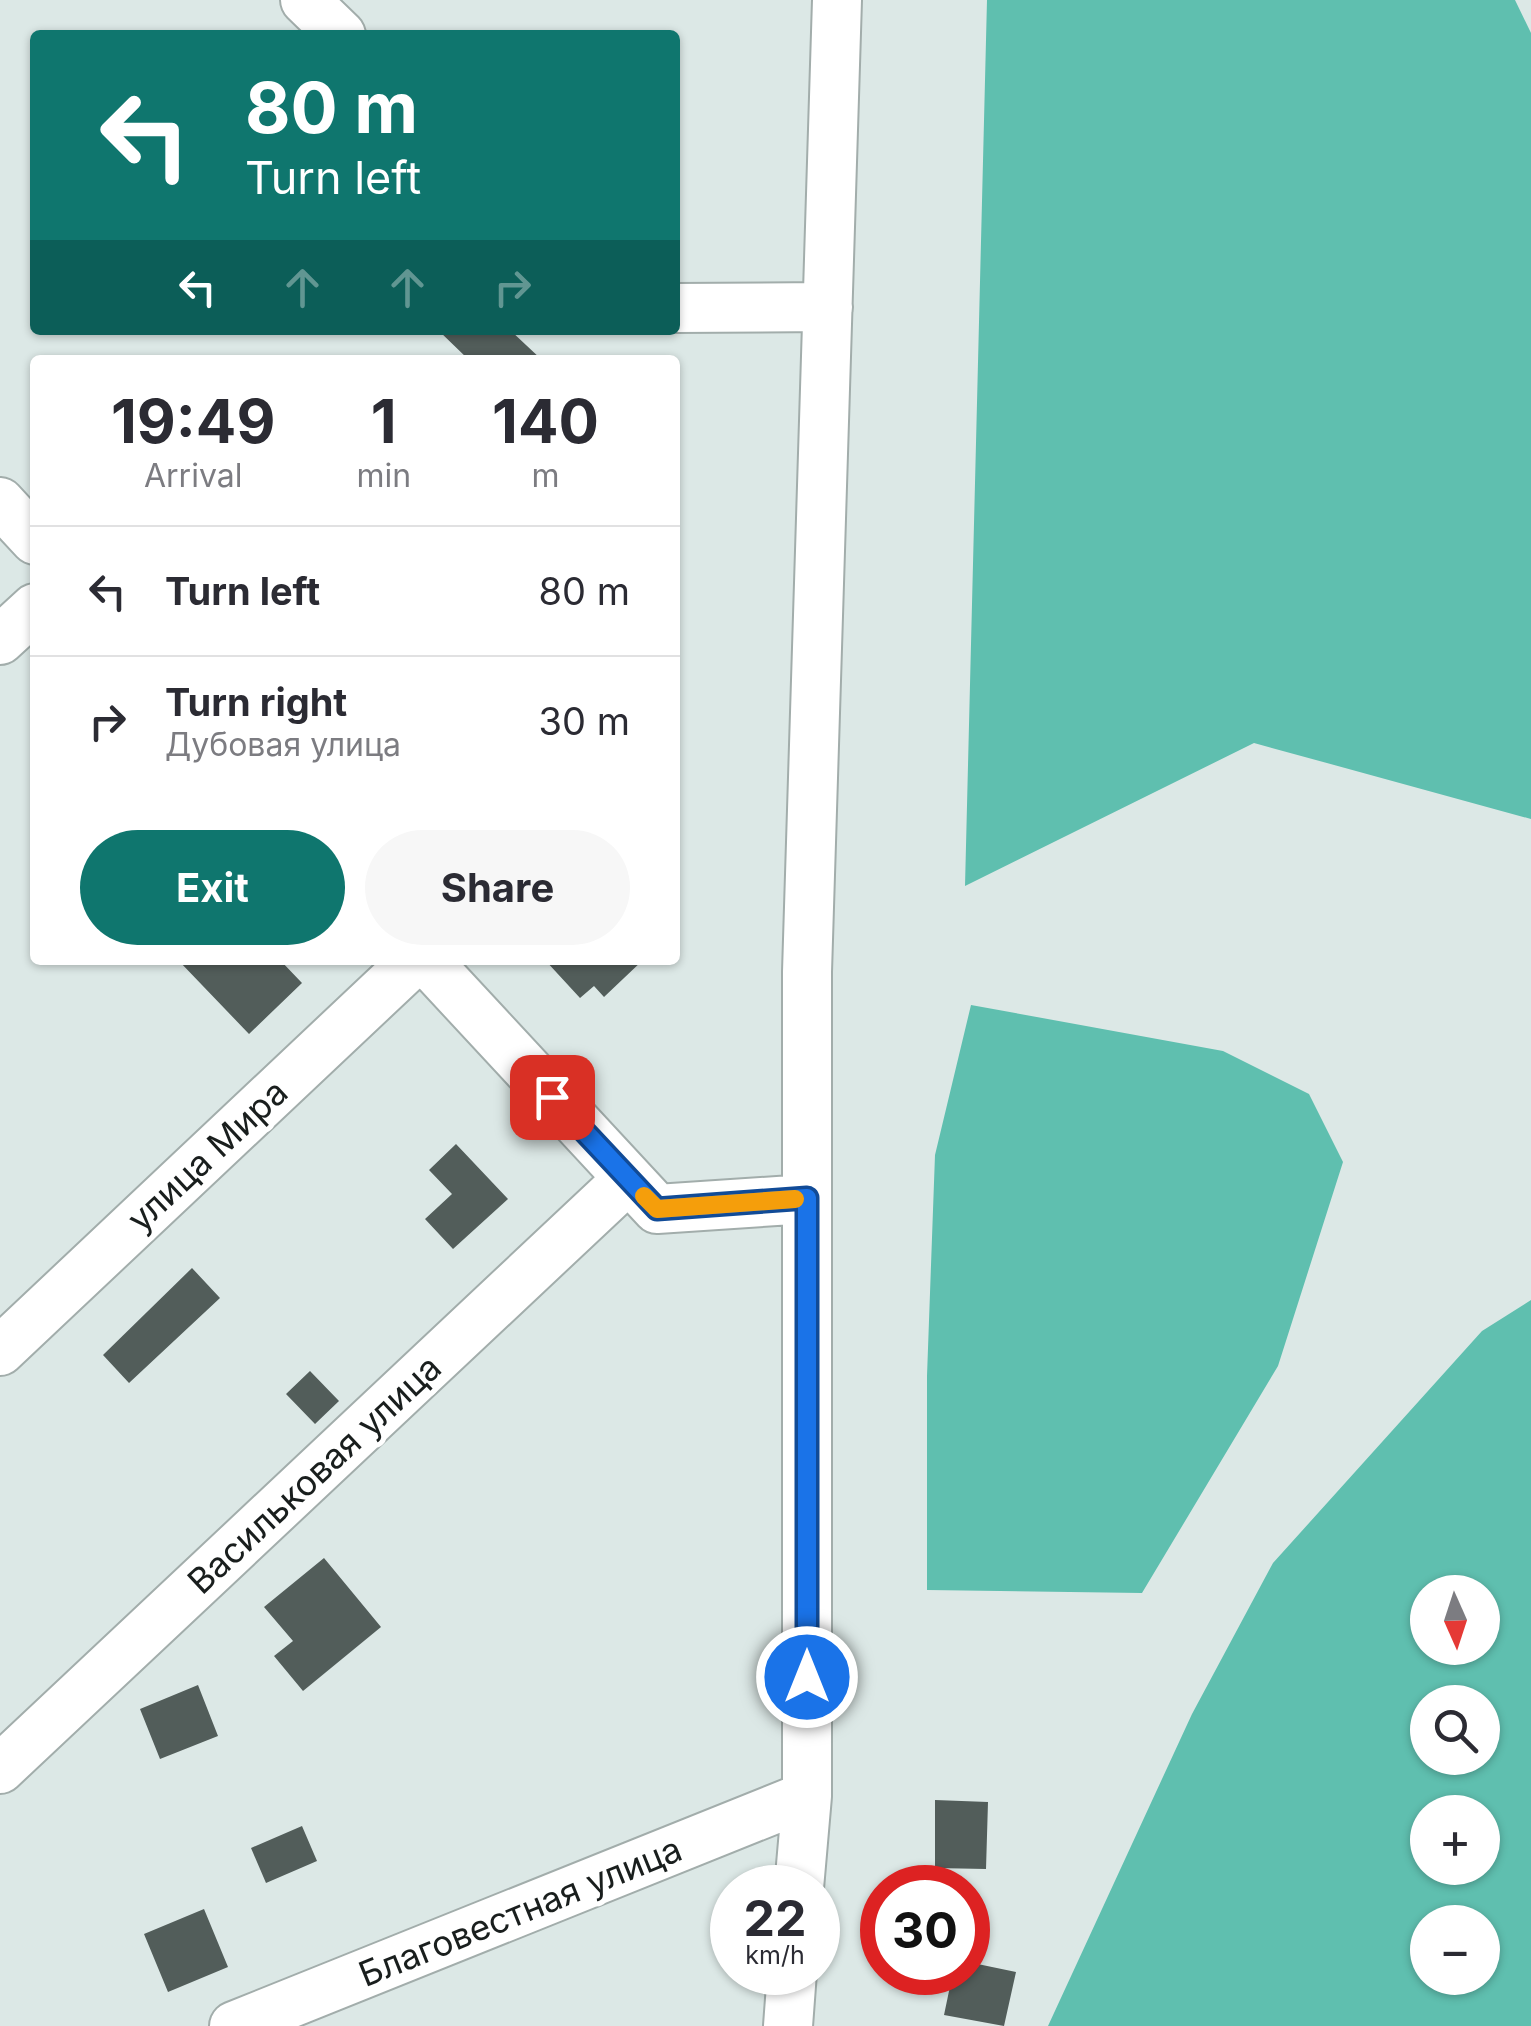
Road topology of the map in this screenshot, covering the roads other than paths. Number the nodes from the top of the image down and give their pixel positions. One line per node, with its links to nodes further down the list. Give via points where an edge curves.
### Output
1 (305, 0): 3 (street)
2 (837, 0): 4 (street)
3 (336, 30)
4 (828, 307): 5 (street); 13 (street, via 807,972)
5 (680, 308)
6 (0, 502): 7 (street)
7 (30, 535)
8 (30, 613): 9 (street)
9 (0, 640)
10 (410, 965): 14 (street, улица Мира)
11 (431, 965): 12 (street)
12 (628, 1179): 13 (street, via 657,1209); 15 (street, Васильковая улица)
13 (807, 1198): 16 (street)
14 (0, 1351)
15 (0, 1769)
16 (807, 1796): 17 (street); 19 (street, Благовестная улица)
17 (801, 1865)
18 (790, 1995): 20 (street)
19 (234, 2026)
20 (788, 2026)

